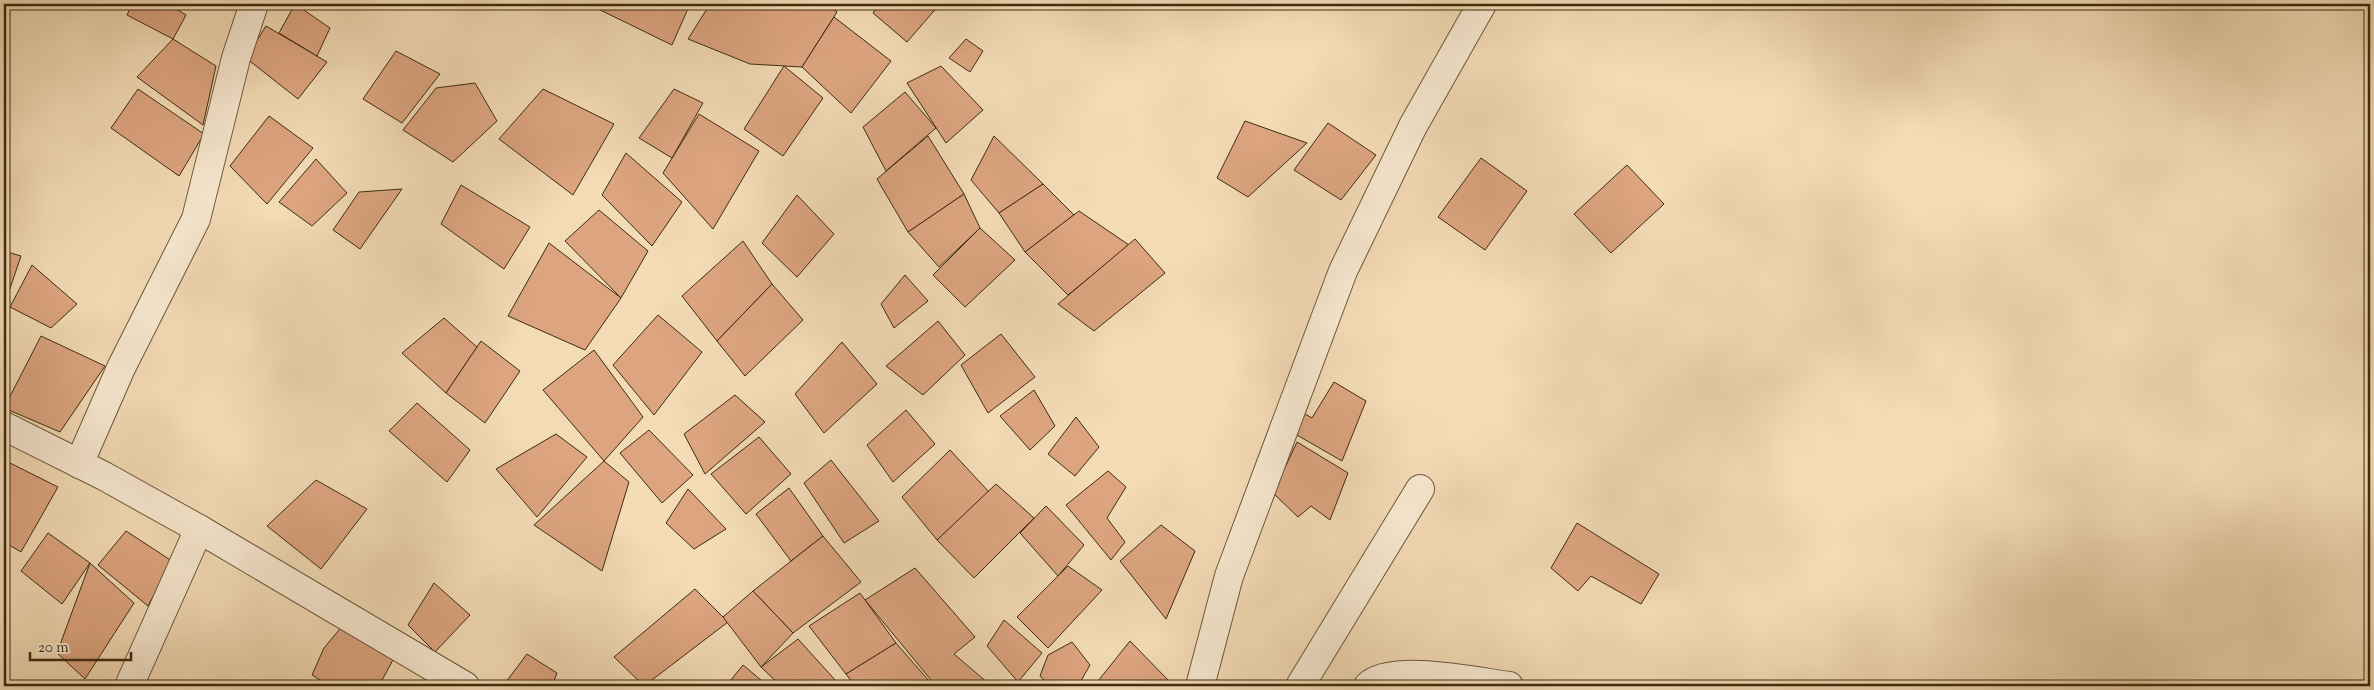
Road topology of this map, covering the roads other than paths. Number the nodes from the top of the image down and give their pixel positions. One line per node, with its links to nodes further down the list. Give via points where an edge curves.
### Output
1 (254, 4): 4 (street, via 236,58 196,219 121,368)
2 (1482, 4): 9 (street, via 1413,126 1343,271 1229,576)
3 (4, 426): 4 (street)
4 (79, 464): 6 (street)
5 (1420, 489): 10 (street)
6 (199, 529): 7 (street); 8 (street)
7 (129, 686)
8 (465, 686)
9 (1200, 686)
10 (1300, 686)
11 (1368, 686): 12 (street, via 1373,681 1411,673)
12 (1509, 686)

